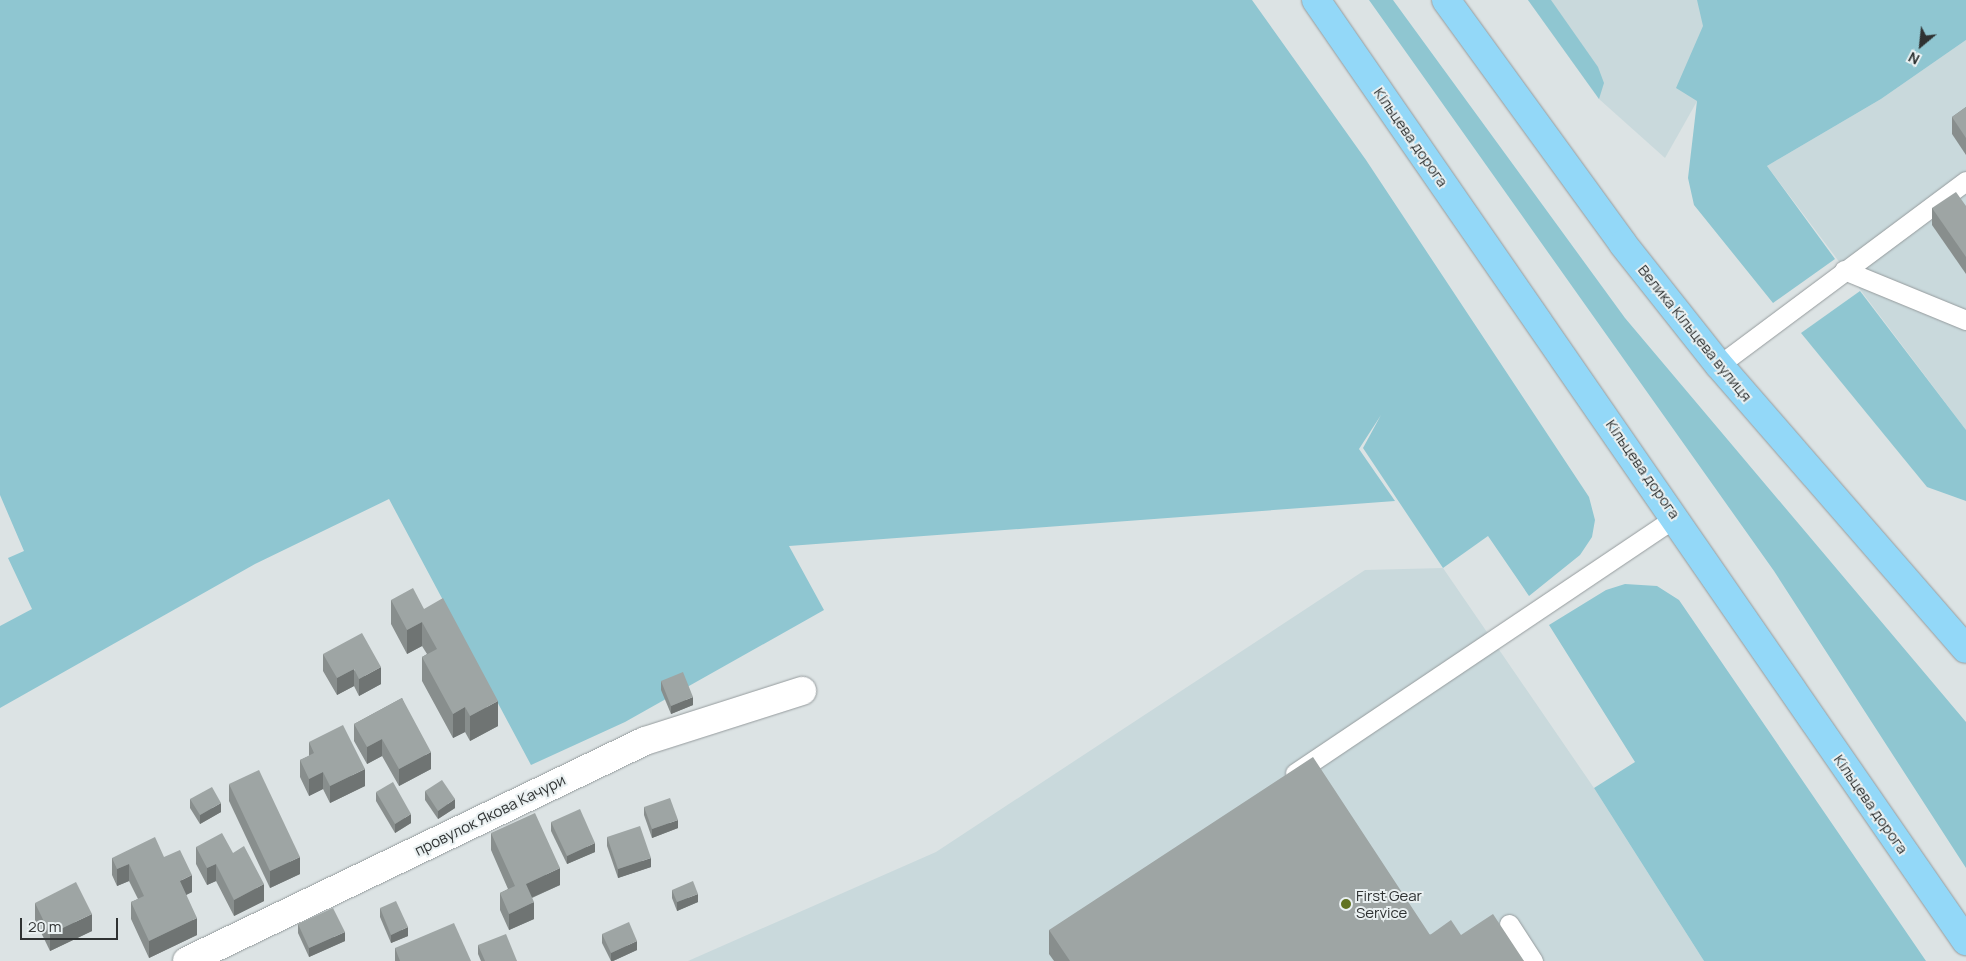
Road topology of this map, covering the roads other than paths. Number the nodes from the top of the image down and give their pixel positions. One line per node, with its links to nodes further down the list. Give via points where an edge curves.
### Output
1 (1316, 0): 7 (highway, Кільцева дорога)
2 (1446, 0): 6 (highway, Велика Кільцева вулиця, via 1623,244)
3 (1966, 181): 4 (lane)
4 (1844, 270): 5 (lane); 6 (lane)
5 (1966, 320)
6 (1719, 365): 8 (highway, Велика Кільцева вулиця)
7 (1676, 517): 10 (lane); 12 (highway, Кільцева дорога)
8 (1966, 649)
9 (802, 691): 13 (street, провулок Якова Качури, via 645,742)
10 (1278, 784)
11 (1509, 924): 14 (lane)
12 (1966, 941)
13 (187, 961)
14 (1533, 961)

